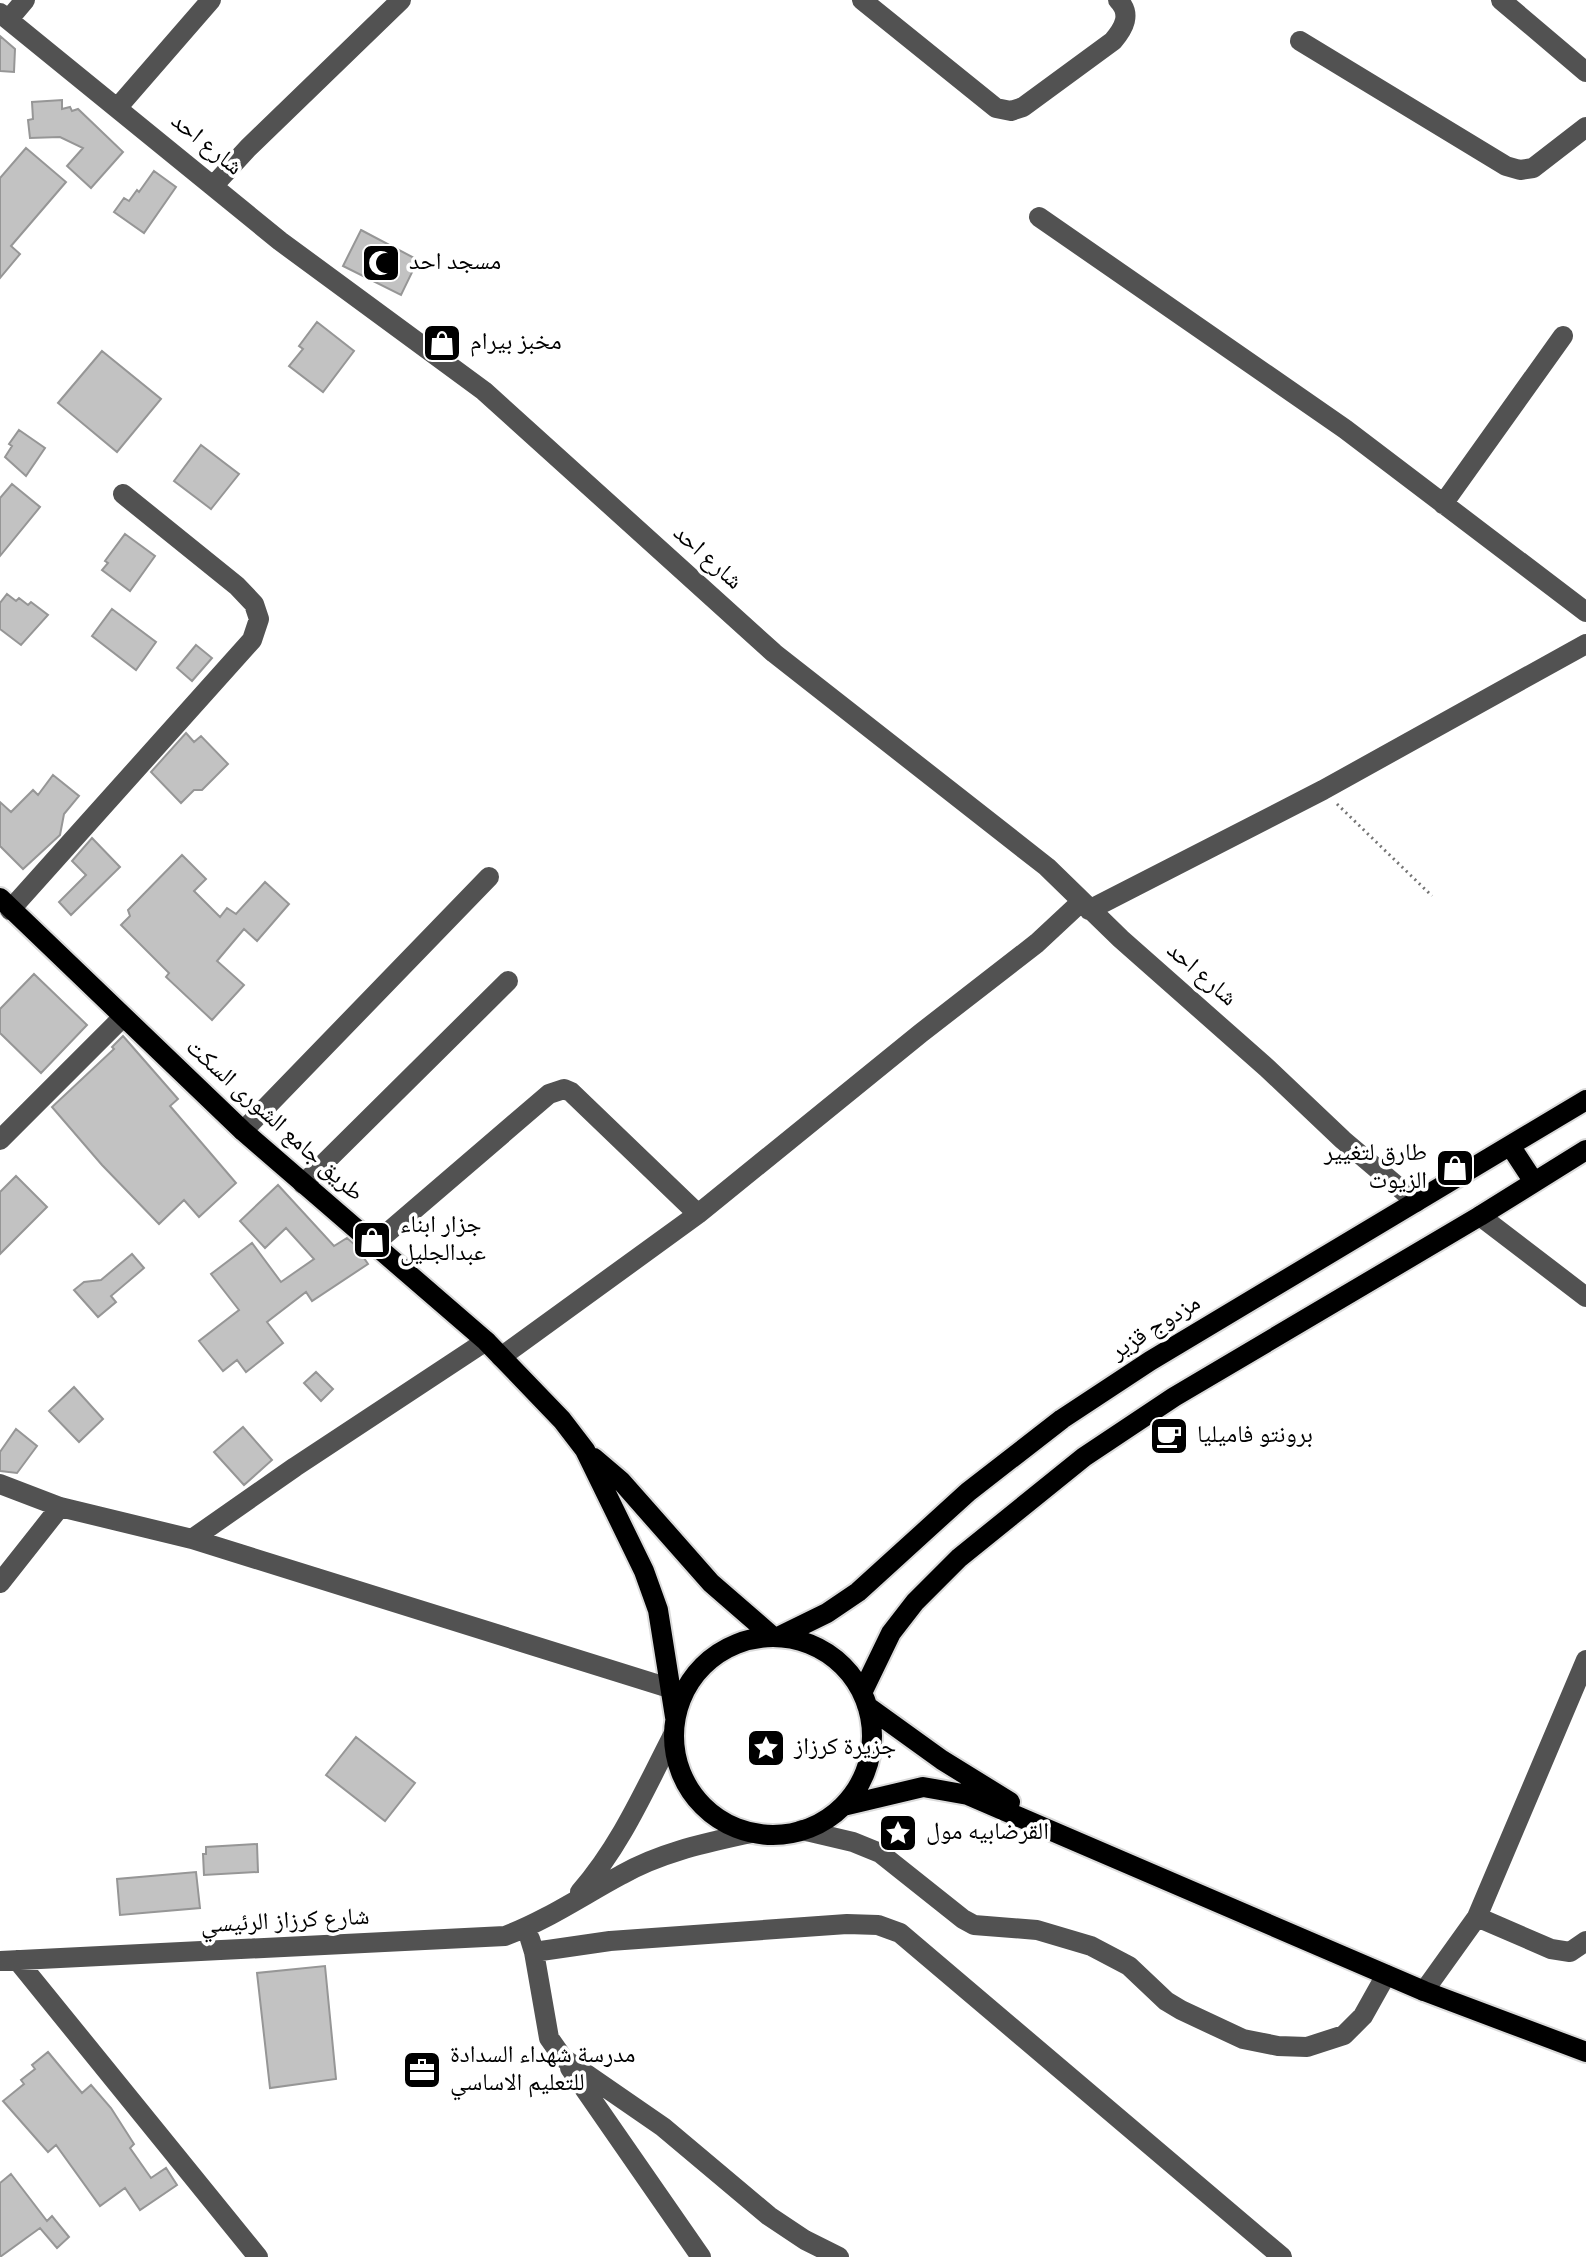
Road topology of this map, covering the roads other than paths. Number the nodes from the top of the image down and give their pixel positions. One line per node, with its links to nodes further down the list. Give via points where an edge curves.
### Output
1 (25, 0): 7 (street)
2 (211, 0): 10 (street)
3 (401, 0): 12 (street)
4 (862, 0): 5 (street, via 996,108 1011,111 1113,41 1126,18)
5 (1118, 0)
6 (1501, 0): 9 (street)
7 (4, 16): 10 (street, شارع احد)
8 (1300, 41): 11 (street, via 1506,166 1533,168)
9 (1586, 72)
10 (118, 107): 12 (street, شارع احد)
11 (1586, 127)
12 (214, 185): 21 (street, شارع احد, via 280,241 484,391 774,653 1047,867)
13 (1039, 217): 16 (street, via 1345,429)
14 (1563, 336): 16 (street)
15 (123, 494): 20 (street, via 237,586 254,604 259,619 252,640)
16 (1443, 504): 17 (street)
17 (1586, 612)
18 (1586, 644): 21 (street, via 1323,790)
19 (489, 877): 25 (street)
20 (5, 904): 23 (main road, طريق جامع الشورى السكت)
21 (1085, 906): 31 (street, شارع احد); 32 (street)
22 (508, 981): 30 (street)
23 (123, 1017): 25 (main road, طريق جامع الشورى السكت); 26 (street)
24 (1586, 1100): 27 (main road, مزدوج قزير)
25 (243, 1131): 30 (main road, طريق جامع الشورى السكت)
26 (0, 1140)
27 (1511, 1147): 29 (main road); 31 (main road, مزدوج قزير)
28 (1586, 1150): 29 (main road)
29 (1534, 1182): 33 (main road)
30 (303, 1184): 34 (main road, طريق جامع الشورى السكت)
31 (1416, 1202): 43 (main road, مزدوج قزير, via 1062,1419 968,1492 858,1592 827,1613)
32 (698, 1214): 34 (street, via 564,1089 549,1094); 37 (street)
33 (1480, 1216): 35 (street); 46 (main road, via 1174,1397 1084,1457 968,1550 915,1602 891,1633)
34 (373, 1245): 36 (main road, طريق جامع الشورى السكت)
35 (1586, 1297)
36 (486, 1341): 37 (main road, طريق جامع الشورى السكت); 41 (street)
37 (501, 1357): 38 (main road, طريق جامع الشورى السكت)
38 (585, 1450): 43 (main road, via 621,1481 711,1583); 45 (main road, طريق جامع الشورى السكت, via 658,1610)
39 (0, 1484): 40 (street)
40 (60, 1507): 41 (street); 42 (street)
41 (192, 1539): 45 (street)
42 (0, 1583)
43 (775, 1636): 46 (main road, via 819,1648 851,1675); 47 (main road, via 750,1639 710,1659 682,1695)
44 (1586, 1660): 53 (street)
45 (669, 1688): 47 (main road, طريق جامع الشورى السكت)
46 (865, 1699): 48 (main road, via 871,1751 861,1781); 51 (main road, via 942,1760)
47 (675, 1725): 50 (main road, via 675,1752 689,1789 716,1817); 52 (street, شارع كرزاز الرئيسي, via 610,1854)
48 (843, 1806): 49 (main road); 51 (main road, via 906,1789 937,1788 968,1795)
49 (802, 1830): 50 (main road); 58 (street, via 880,1853 974,1925 1037,1930 1091,1946 1129,1966 1173,2006 1243,2039 1307,2047 1344,2035 1363,2016)
50 (751, 1833): 52 (street, شارع كرزاز الرئيسي, via 651,1860)
51 (1061, 1834): 58 (main road)
52 (566, 1907): 54 (street, شارع كرزاز الرئيسي)
53 (1477, 1917): 55 (street, via 1551,1949 1570,1952); 59 (street)
54 (526, 1928): 56 (street); 57 (street, شارع كرزاز الرئيسي, via 477,1939)
55 (1586, 1941)
56 (534, 1952): 61 (street, via 549,2038); 65 (street, via 626,1939 847,1924 878,1925 900,1933)
57 (9, 1961): 62 (street)
58 (1386, 1975): 59 (main road)
59 (1424, 1991): 60 (main road)
60 (1586, 2052)
61 (563, 2058): 63 (street); 64 (street, via 663,2127 769,2216)
62 (258, 2257)
63 (701, 2257)
64 (839, 2257)
65 (1282, 2257)

